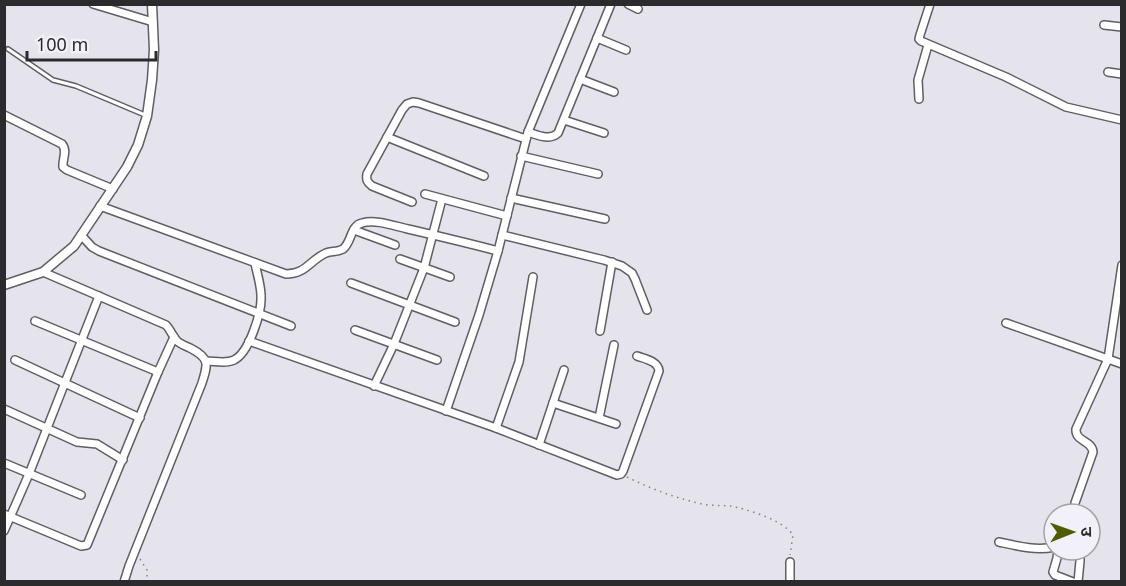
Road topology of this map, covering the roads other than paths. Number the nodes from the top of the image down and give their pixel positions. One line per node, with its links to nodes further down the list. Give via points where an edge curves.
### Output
1 (93, 4): 8 (street)
2 (152, 4): 8 (street)
3 (581, 4): 25 (street)
4 (611, 4): 11 (street)
5 (628, 4): 7 (street)
6 (930, 4): 12 (street, via 919,39)
7 (638, 9)
8 (153, 22): 21 (street)
9 (1104, 25): 10 (street)
10 (1122, 27)
11 (597, 38): 14 (street); 17 (street)
12 (928, 45): 19 (street, via 918,80); 23 (street, via 1066,107)
13 (8, 49): 21 (lane, via 53,80)
14 (626, 50)
15 (1108, 72): 16 (street)
16 (1122, 74)
17 (580, 79): 18 (street); 22 (street)
18 (614, 92)
19 (918, 99)
20 (4, 115): 30 (street, via 62,144 62,162 67,171)
21 (147, 116): 30 (street, via 138,145)
22 (564, 120): 24 (street); 25 (street, via 555,136)
23 (1122, 120)
24 (604, 133)
25 (527, 136): 26 (street, via 413,102 402,110); 27 (street)
26 (387, 137): 29 (street); 34 (street, via 366,179 372,186)
27 (521, 156): 28 (street); 32 (street)
28 (598, 174)
29 (484, 176)
30 (113, 189): 35 (street)
31 (425, 194): 33 (street)
32 (511, 198): 36 (street); 37 (street)
33 (442, 199): 36 (street); 39 (street)
34 (412, 202)
35 (100, 206): 41 (street); 46 (street)
36 (507, 216): 40 (street)
37 (605, 219)
38 (354, 230): 39 (street, via 361,223 375,223); 42 (street); 46 (street, via 345,247 324,254 303,270 285,274)
39 (433, 234): 43 (street); 48 (street)
40 (502, 235): 43 (street); 45 (street)
41 (78, 240): 49 (street); 57 (street)
42 (395, 245)
43 (498, 251): 81 (street)
44 (400, 259): 48 (street)
45 (612, 262): 56 (street, via 632,273); 63 (street)
46 (255, 264): 57 (street, via 261,296)
47 (1122, 265): 70 (street)
48 (424, 268): 50 (street); 55 (street)
49 (43, 272): 53 (street); 54 (street)
50 (450, 277)
51 (533, 278): 85 (street, via 519,362)
52 (351, 283): 55 (street)
53 (4, 285)
54 (99, 296): 64 (street, via 166,325); 65 (street)
55 (409, 305): 59 (street); 67 (street)
56 (647, 310)
57 (259, 314): 61 (street); 66 (street)
58 (35, 321): 65 (street)
59 (455, 322)
60 (1006, 322): 70 (street)
61 (291, 326)
62 (355, 330): 67 (street)
63 (600, 331)
64 (174, 337): 72 (street); 76 (street)
65 (81, 340): 76 (street); 77 (street)
66 (249, 341): 72 (street, via 234,360); 78 (street)
67 (394, 344): 73 (street); 78 (street)
68 (614, 345): 83 (street)
69 (637, 356): 87 (street, via 656,363 659,371 621,474)
70 (1108, 359): 74 (street); 92 (street, via 1075,433 1092,447)
71 (15, 360): 77 (street)
72 (206, 360): 100 (street, via 202,383)
73 (437, 360)
74 (1122, 364)
75 (564, 370): 79 (street)
76 (158, 372): 82 (street)
77 (64, 383): 82 (street); 86 (street)
78 (374, 386): 81 (street)
79 (553, 403): 83 (street); 87 (street)
80 (4, 409): 86 (street)
81 (446, 411): 85 (street)
82 (140, 418): 88 (street)
83 (599, 418): 84 (street)
84 (616, 423)
85 (496, 428): 87 (street)
86 (47, 429): 88 (street, via 76,442 97,444); 90 (street)
87 (539, 445)
88 (123, 460): 93 (street, via 85,546)
89 (4, 463): 90 (street)
90 (29, 474): 91 (street); 93 (street)
91 (81, 495)
92 (1076, 502)
93 (7, 515): 94 (street)
94 (4, 531)
95 (999, 542): 96 (street)
96 (1042, 548)
97 (790, 562): 101 (street)
98 (1057, 562): 102 (street, via 1055,575)
99 (1080, 562): 102 (street)
100 (124, 582)
101 (790, 582)
102 (1076, 582)

